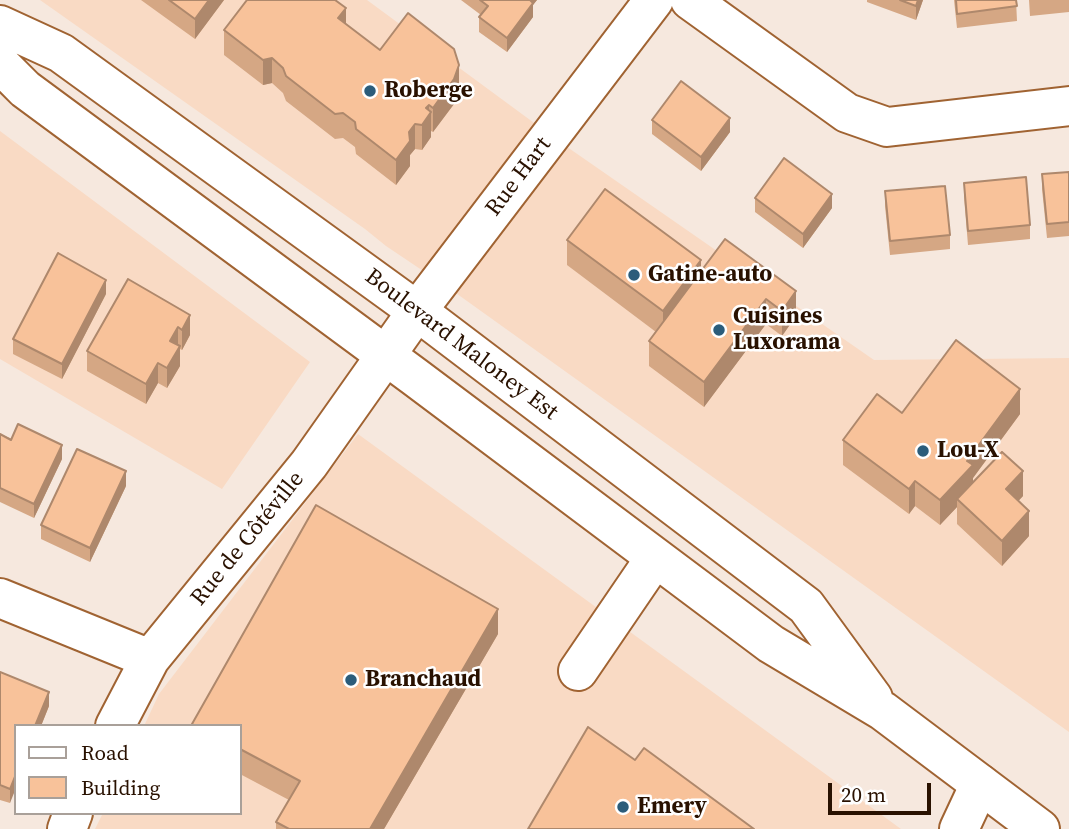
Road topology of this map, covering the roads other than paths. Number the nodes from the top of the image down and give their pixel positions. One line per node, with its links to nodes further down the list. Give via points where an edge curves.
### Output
1 (654, 0): 6 (main road, Rue Hart)
2 (690, 0): 5 (main road, via 847,113 887,127)
3 (0, 25): 6 (main road, Boulevard Maloney Est, via 61,53)
4 (0, 64): 7 (main road, Boulevard Maloney Est, via 25,89)
5 (1069, 106)
6 (417, 311): 7 (main road, Rue Hart); 12 (main road, Boulevard Maloney Est, via 806,606)
7 (384, 355): 8 (main road, Boulevard Maloney Est); 10 (main road, Rue de Côtéville, via 309,464)
8 (655, 558): 11 (main road); 12 (main road, Boulevard Maloney Est, via 771,645)
9 (0, 598): 10 (main road)
10 (150, 659): 13 (main road, Rue de Côtéville)
11 (578, 671)
12 (883, 711): 14 (main road, Boulevard Maloney Est)
13 (116, 724)
14 (980, 784): 15 (main road); 16 (main road, Boulevard Maloney Est)
15 (959, 829)
16 (1040, 829)

